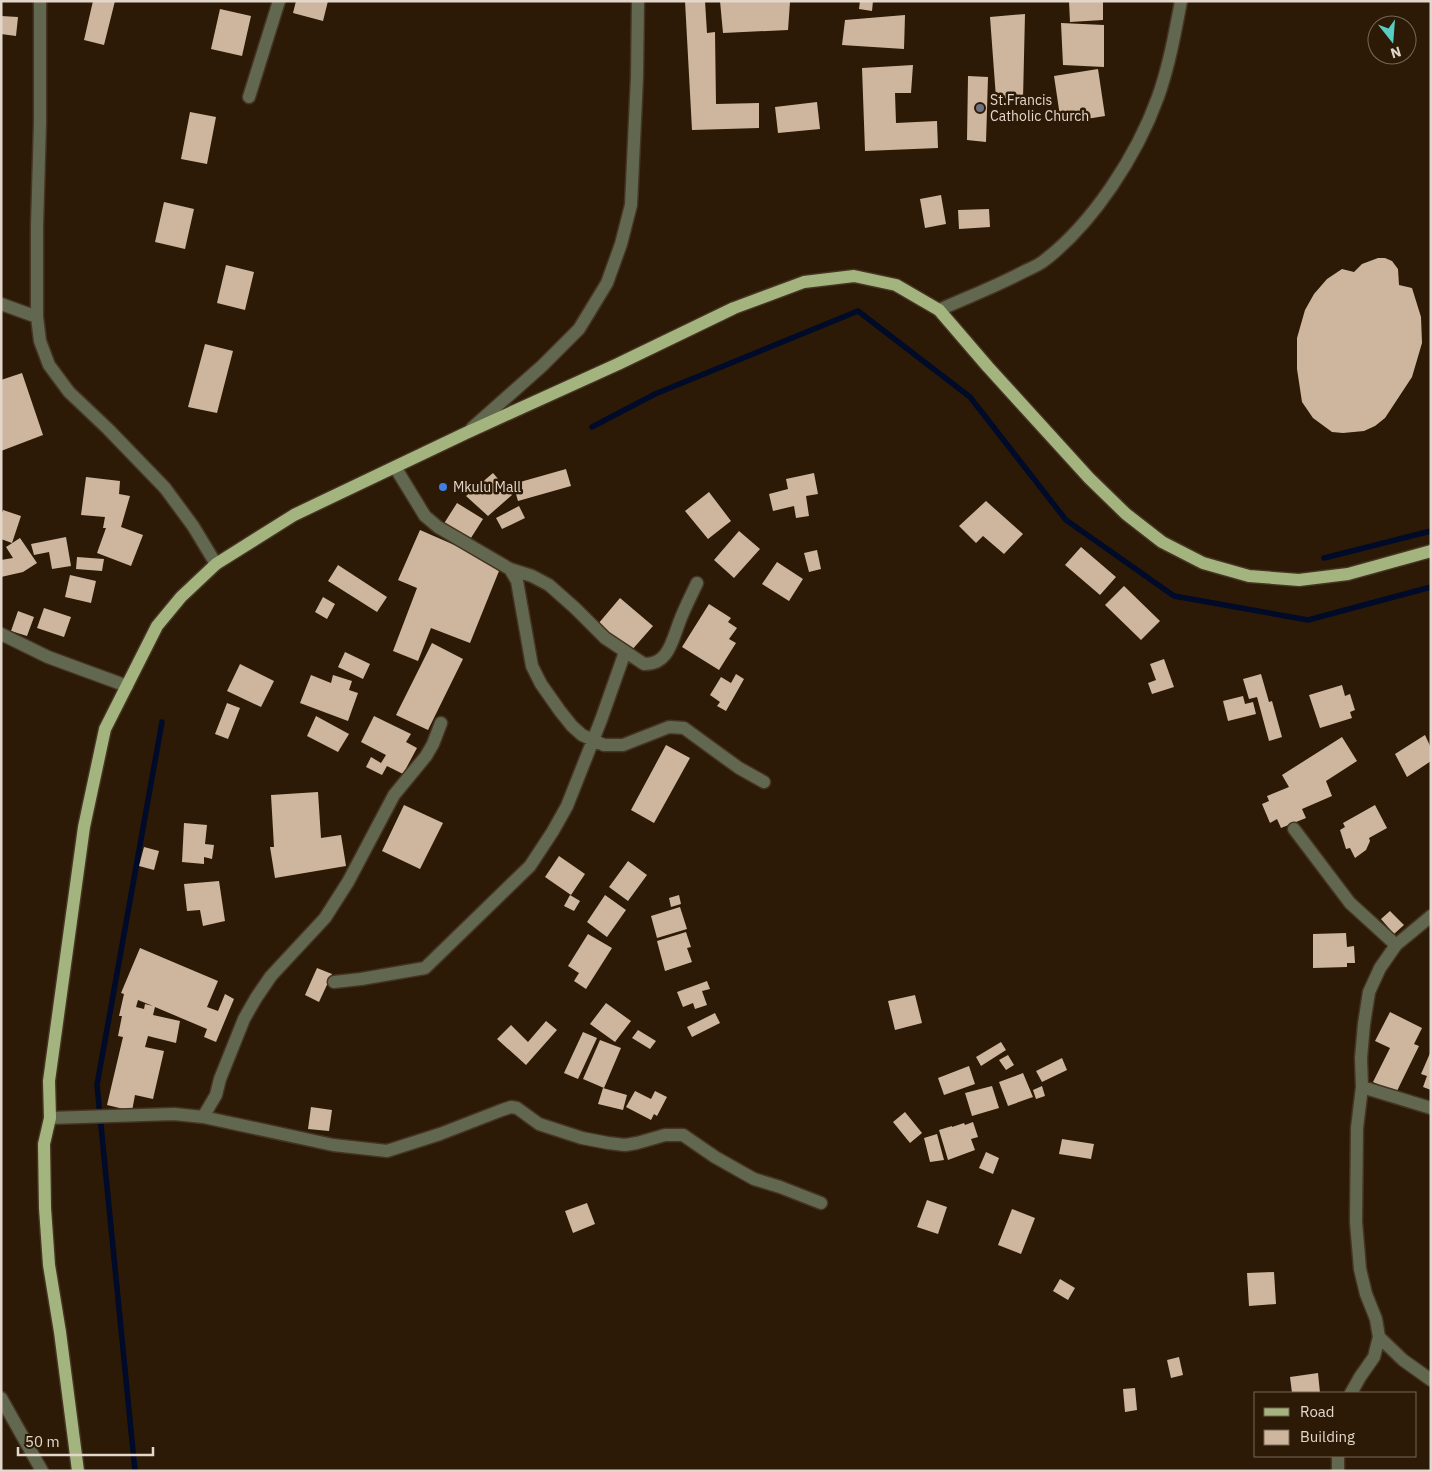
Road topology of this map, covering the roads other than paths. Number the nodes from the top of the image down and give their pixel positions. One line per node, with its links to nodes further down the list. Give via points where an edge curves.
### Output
1 (40, 1): 8 (street)
2 (279, 1): 5 (street)
3 (638, 1): 9 (street, via 630,204 621,244 607,283 579,329)
4 (1181, 1): 7 (street, via 1159,95 1144,132 1098,205 1044,261)
5 (249, 97)
6 (1, 304): 8 (street)
7 (939, 310): 9 (main road, via 896,285 854,276 804,282 734,308); 11 (main road, via 1089,478 1126,514 1162,542 1203,563 1249,576 1299,580 1348,574)
8 (37, 317): 12 (street, via 40,341 49,365 68,392 165,488)
9 (466, 433): 10 (main road)
10 (395, 467): 12 (main road, via 294,515); 13 (street, via 425,516)
11 (1431, 551)
12 (216, 564): 17 (main road, via 157,626)
13 (510, 569): 16 (street, via 549,585 604,638); 19 (street, via 517,581 532,666 566,719 582,735)
14 (697, 583): 16 (street, via 667,654 659,662 644,664)
15 (1, 634): 17 (street, via 48,658)
16 (625, 652): 19 (street)
17 (127, 686): 28 (main road, via 105,728 84,826 49,1081)
18 (441, 723): 27 (street, via 426,756 394,795 348,882 324,918 271,976 256,998 240,1028 216,1095)
19 (593, 740): 20 (street, via 604,745 623,745 669,726 684,728); 24 (street, via 567,806 530,866 433,962 417,970)
20 (764, 782)
21 (1294, 829): 23 (street, via 1350,903)
22 (1431, 916): 23 (street)
23 (1396, 944): 25 (street, via 1369,992 1361,1058)
24 (334, 982)
25 (1362, 1087): 26 (street); 30 (street, via 1357,1128 1356,1222 1360,1269)
26 (1431, 1108)
27 (202, 1117): 28 (street, via 174,1114); 29 (street, via 333,1145 387,1151 511,1107 539,1124 608,1143 637,1143 665,1135 683,1136 754,1179)
28 (50, 1118): 36 (main road, via 44,1144 48,1265)
29 (821, 1203)
30 (1379, 1337): 31 (street); 32 (street, via 1374,1357)
31 (1431, 1380)
32 (1352, 1392)
33 (1, 1398): 35 (street)
34 (1338, 1457): 37 (street)
35 (42, 1471)
36 (78, 1471)
37 (1338, 1471)

